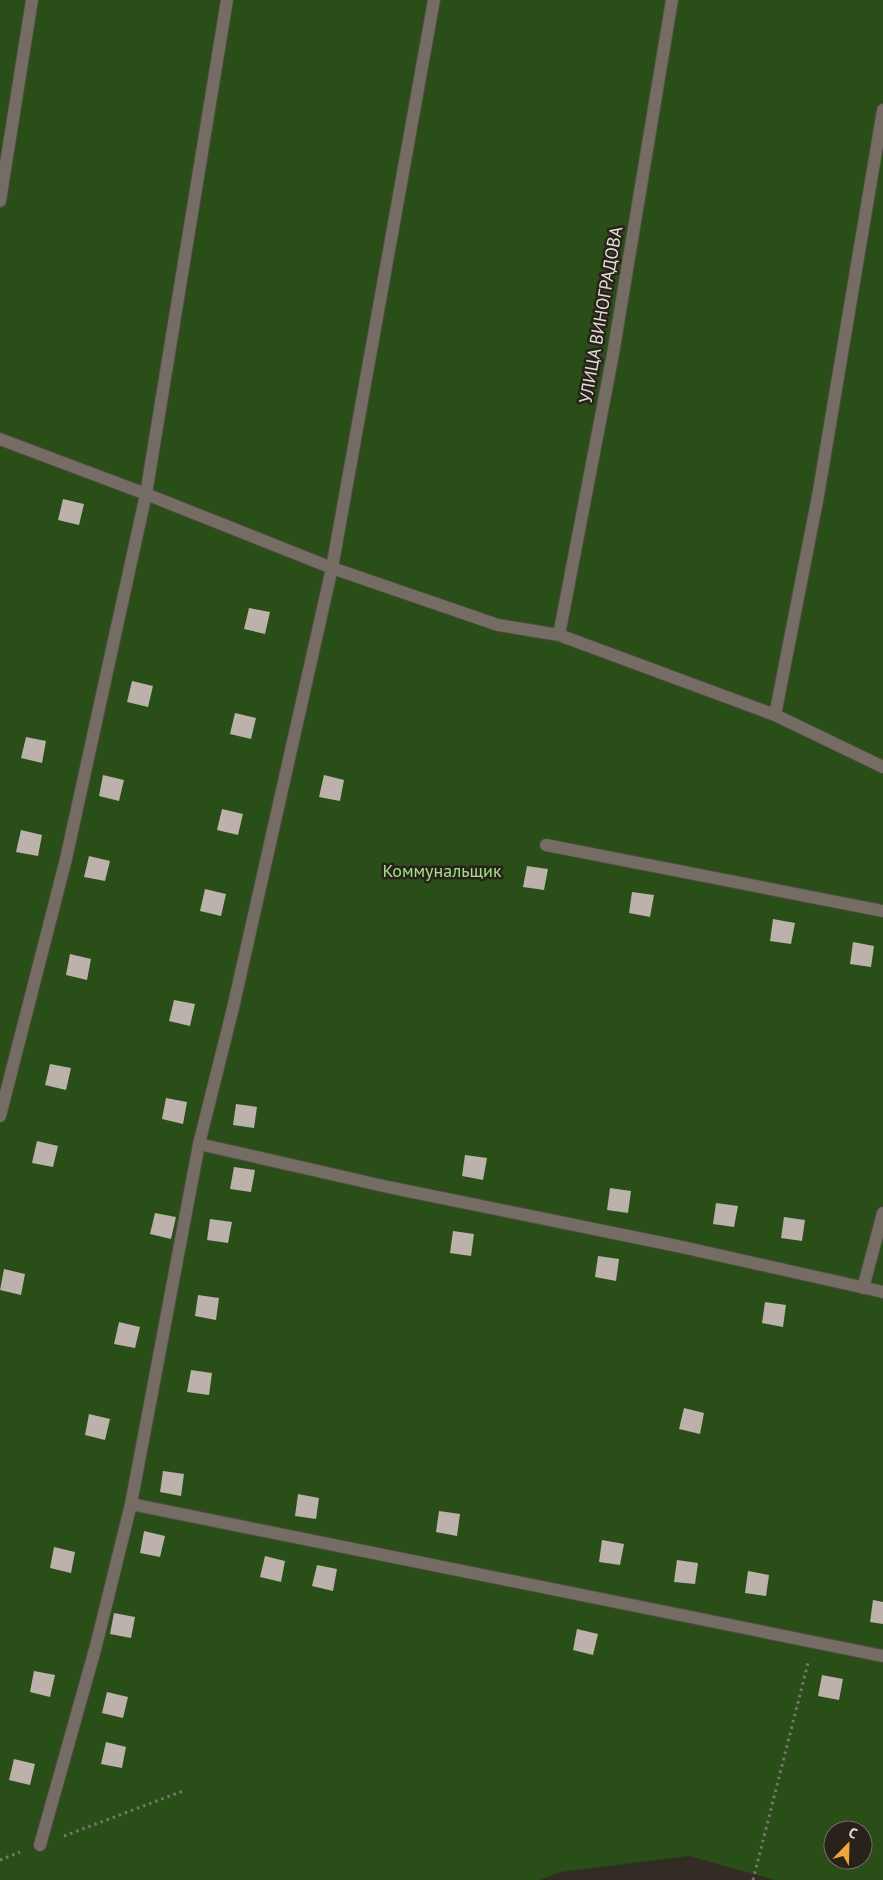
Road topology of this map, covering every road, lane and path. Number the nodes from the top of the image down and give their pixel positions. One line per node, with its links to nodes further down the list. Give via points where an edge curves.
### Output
1 (32, 0): 6 (street)
2 (227, 0): 8 (street)
3 (434, 0): 9 (street)
4 (672, 0): 10 (street, УЛИЦА ВИНОГРАДОВА, via 614,354)
5 (883, 110): 11 (street, via 818,496)
6 (0, 201)
7 (0, 439): 8 (street)
8 (146, 494): 9 (street); 15 (street, via 66,859)
9 (332, 568): 10 (street, via 498,625); 16 (street, via 233,1008)
10 (559, 635): 11 (street)
11 (775, 715): 12 (street)
12 (883, 767)
13 (546, 845): 14 (street)
14 (883, 911)
15 (0, 1116)
16 (198, 1144): 18 (street); 20 (street)
17 (883, 1213): 18 (street)
18 (863, 1288): 19 (street)
19 (883, 1292)
20 (131, 1504): 21 (street); 24 (street, via 96,1646)
21 (814, 1642): 22 (street); 26 (path)
22 (883, 1656)
23 (183, 1791): 24 (path)
24 (40, 1845): 25 (path)
25 (0, 1860)
26 (753, 1880)

